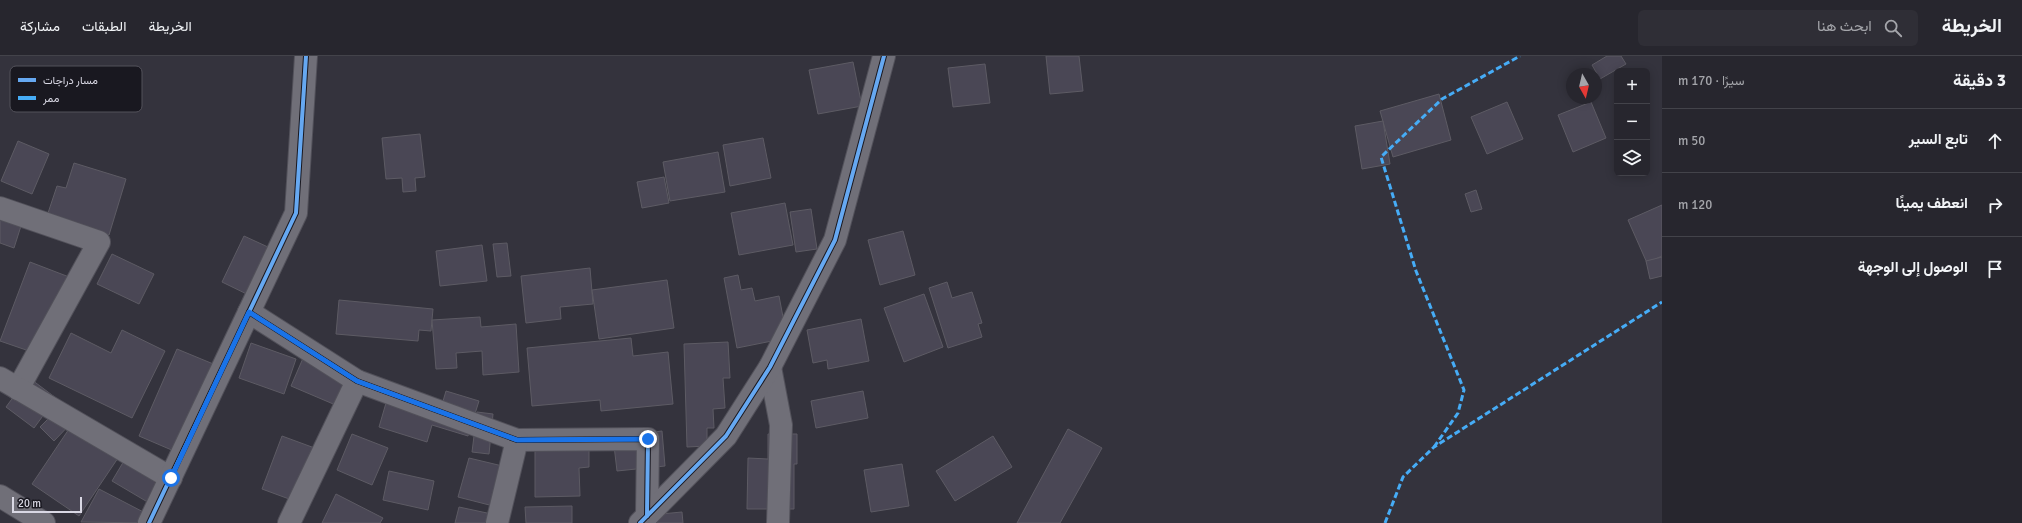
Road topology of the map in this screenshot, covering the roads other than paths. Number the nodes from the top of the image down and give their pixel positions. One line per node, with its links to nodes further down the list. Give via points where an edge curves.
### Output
1 (306, 56): 4 (street, via 296,213)
2 (884, 56): 5 (street, via 835,240)
3 (0, 208): 7 (street, via 99,242)
4 (249, 312): 6 (street); 9 (street)
5 (770, 367): 11 (street, via 726,436); 16 (street, via 781,425)
6 (357, 381): 8 (street); 14 (street)
7 (9, 384): 9 (street)
8 (517, 440): 11 (street, via 648,439); 15 (street)
9 (171, 478): 13 (street)
10 (0, 496): 12 (street)
11 (643, 520)
12 (44, 523)
13 (149, 523)
14 (289, 523)
15 (497, 523)
16 (778, 523)

